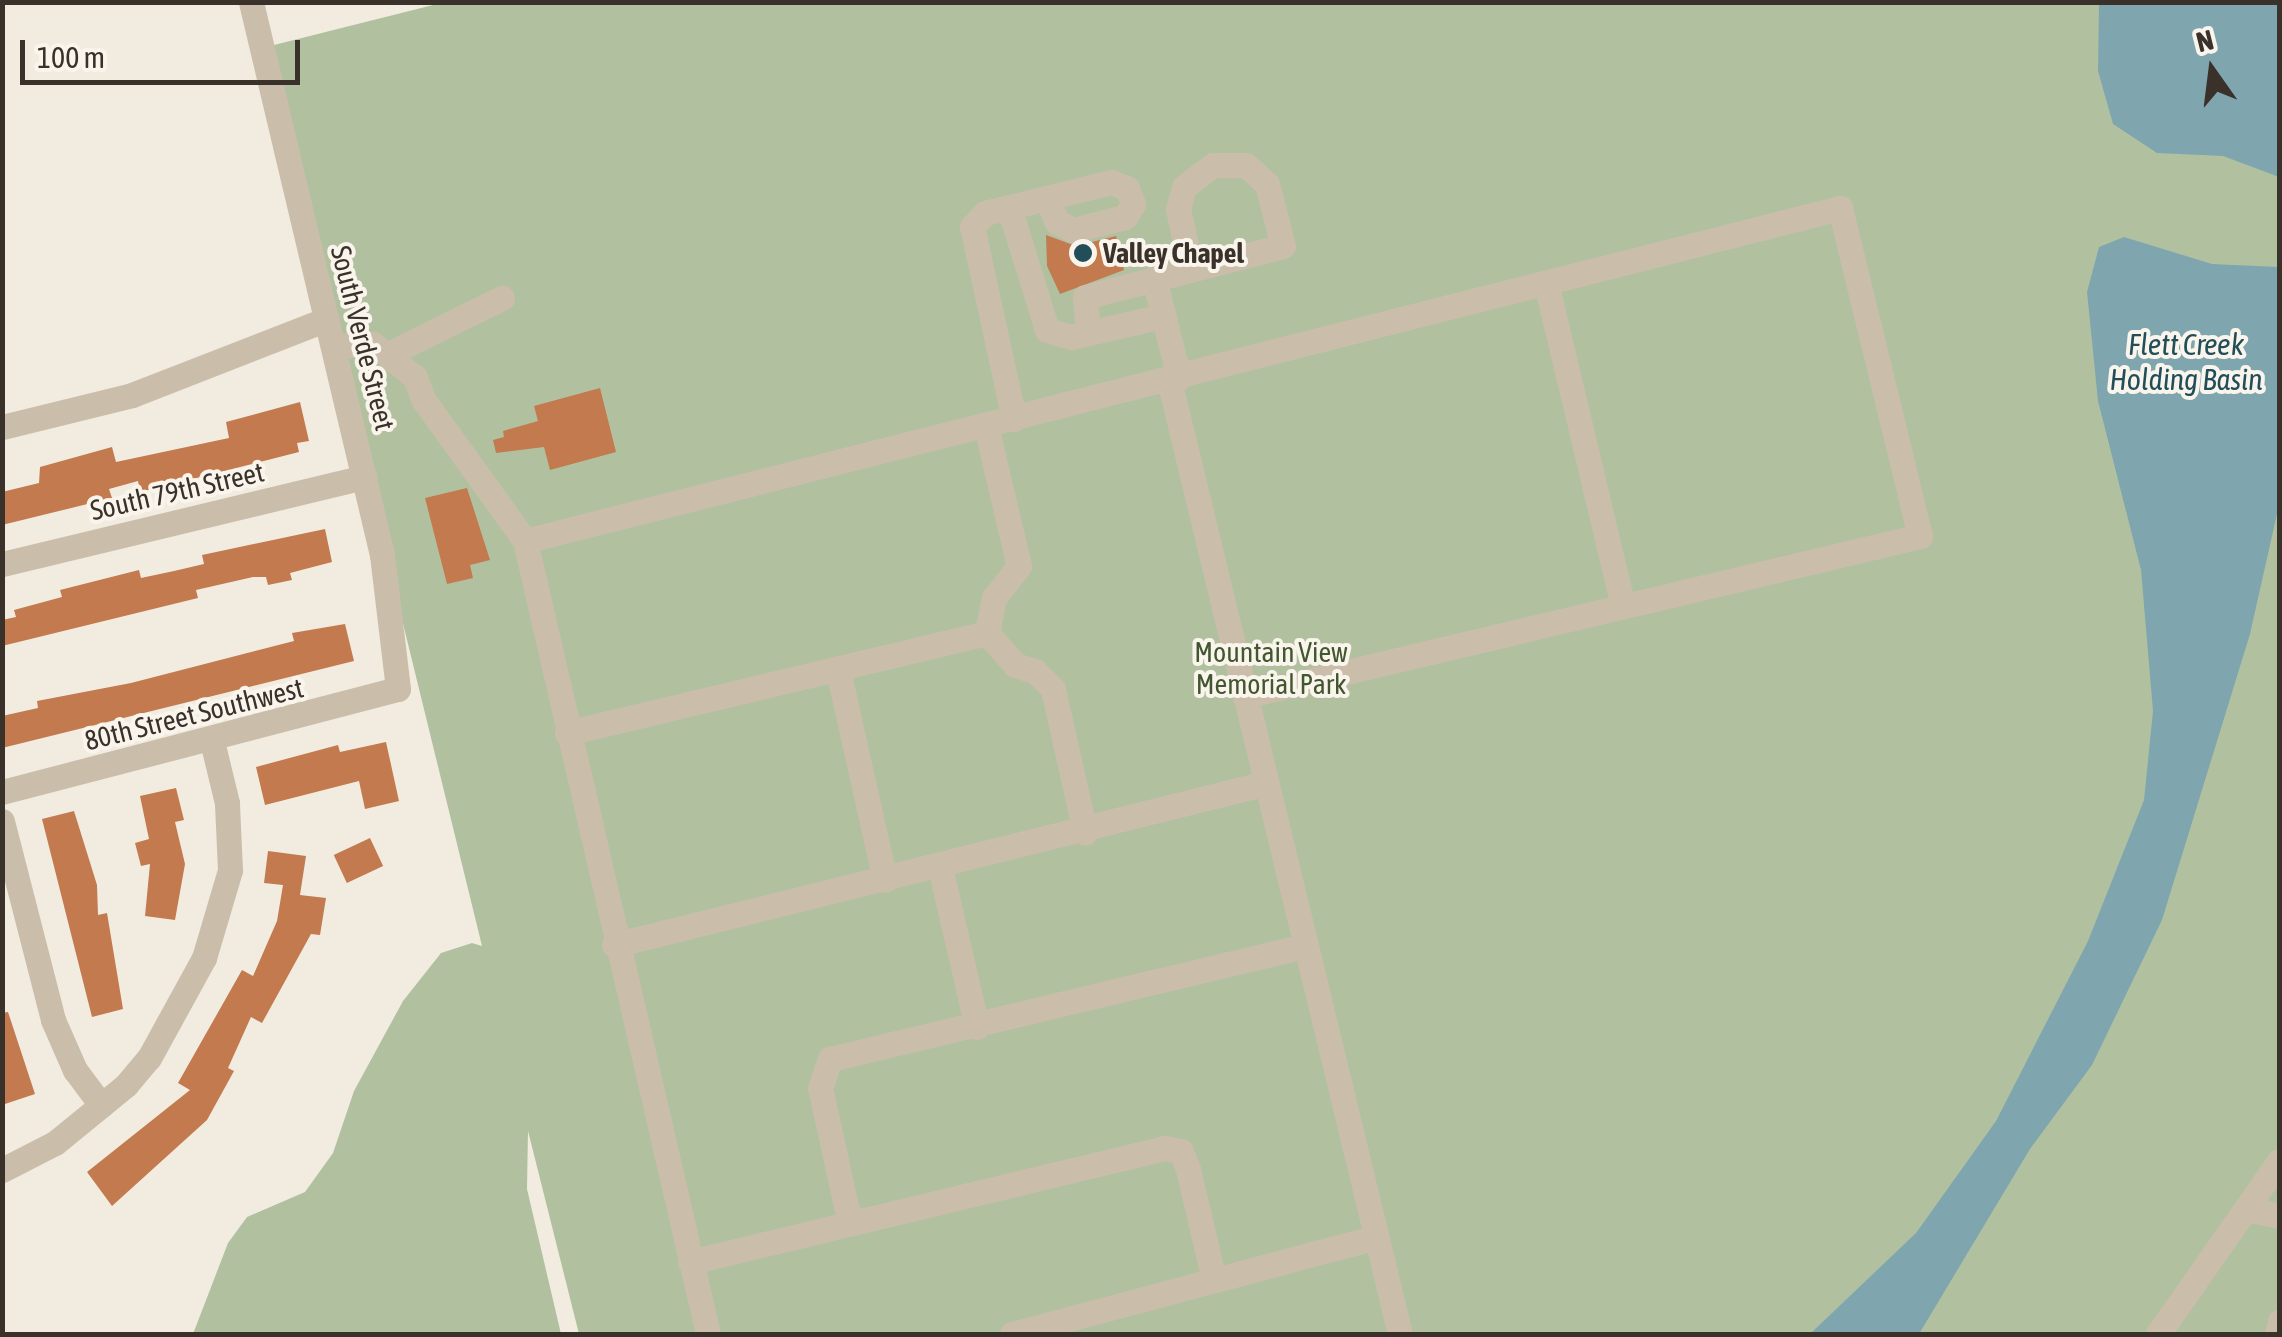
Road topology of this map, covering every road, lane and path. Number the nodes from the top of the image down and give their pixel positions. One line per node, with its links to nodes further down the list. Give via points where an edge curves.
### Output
1 (250, 2): 9 (street, South Verde Street)
2 (1047, 198): 3 (street)
3 (1009, 208): 10 (street, via 1040,322 1058,335); 14 (street, via 977,218 971,234)
4 (1191, 269): 4 (street, via 1283,246 1267,184 1246,166 1213,165 1184,187 1178,218); 5 (street)
5 (1154, 278): 8 (street); 10 (street, via 1085,297)
6 (1546, 283): 13 (street); 20 (street); 20 (street, via 1840,208 1920,536)
7 (502, 298): 12 (street)
8 (1163, 316): 10 (street); 13 (street)
9 (327, 320): 11 (street, South Verde Street); 16 (street, via 132,395)
10 (1088, 333)
11 (334, 346): 12 (street, via 357,342); 17 (street, South Verde Street)
12 (388, 354): 18 (street, via 415,376 423,399)
13 (1174, 379): 14 (street); 24 (street)
14 (1014, 418): 15 (street)
15 (986, 426): 18 (street); 21 (street, via 1019,566 994,598)
16 (2, 427)
17 (366, 478): 19 (street, South 79th Street); 23 (street, South Verde Street, via 401,674)
18 (524, 540): 25 (street)
19 (2, 564)
20 (1623, 606): 24 (street)
21 (987, 633): 22 (street); 30 (street, via 1015,665 1035,671 1052,689)
22 (838, 670): 25 (street); 32 (street)
23 (398, 689): 26 (street, 80th Street Southwest)
24 (1245, 696): 27 (street)
25 (566, 733): 33 (street)
26 (212, 741): 28 (street, 80th Street Southwest); 36 (street, via 230,833 228,883 216,932 149,1058)
27 (1266, 782): 30 (street); 34 (street)
28 (2, 792)
29 (2, 820): 36 (street, via 54,1020 75,1070)
30 (1085, 832): 31 (street)
31 (940, 867): 32 (street); 35 (street)
32 (885, 880): 33 (street)
33 (614, 945): 43 (street)
34 (1305, 946): 35 (street); 42 (street)
35 (976, 1026): 41 (street, via 830,1059 822,1070 820,1088)
36 (101, 1105): 38 (street, via 55,1143)
37 (2278, 1162): 39 (street)
38 (2, 1170)
39 (2245, 1209): 40 (street); 49 (street)
40 (2280, 1216)
41 (850, 1224): 43 (street); 44 (street, via 1164,1148 1181,1150)
42 (1376, 1237): 44 (street); 48 (street)
43 (690, 1262): 46 (street)
44 (1214, 1280): 47 (street)
45 (2280, 1320): 50 (street)
46 (708, 1334)
47 (1012, 1334)
48 (1400, 1334)
49 (2158, 1334)
50 (2277, 1334)

